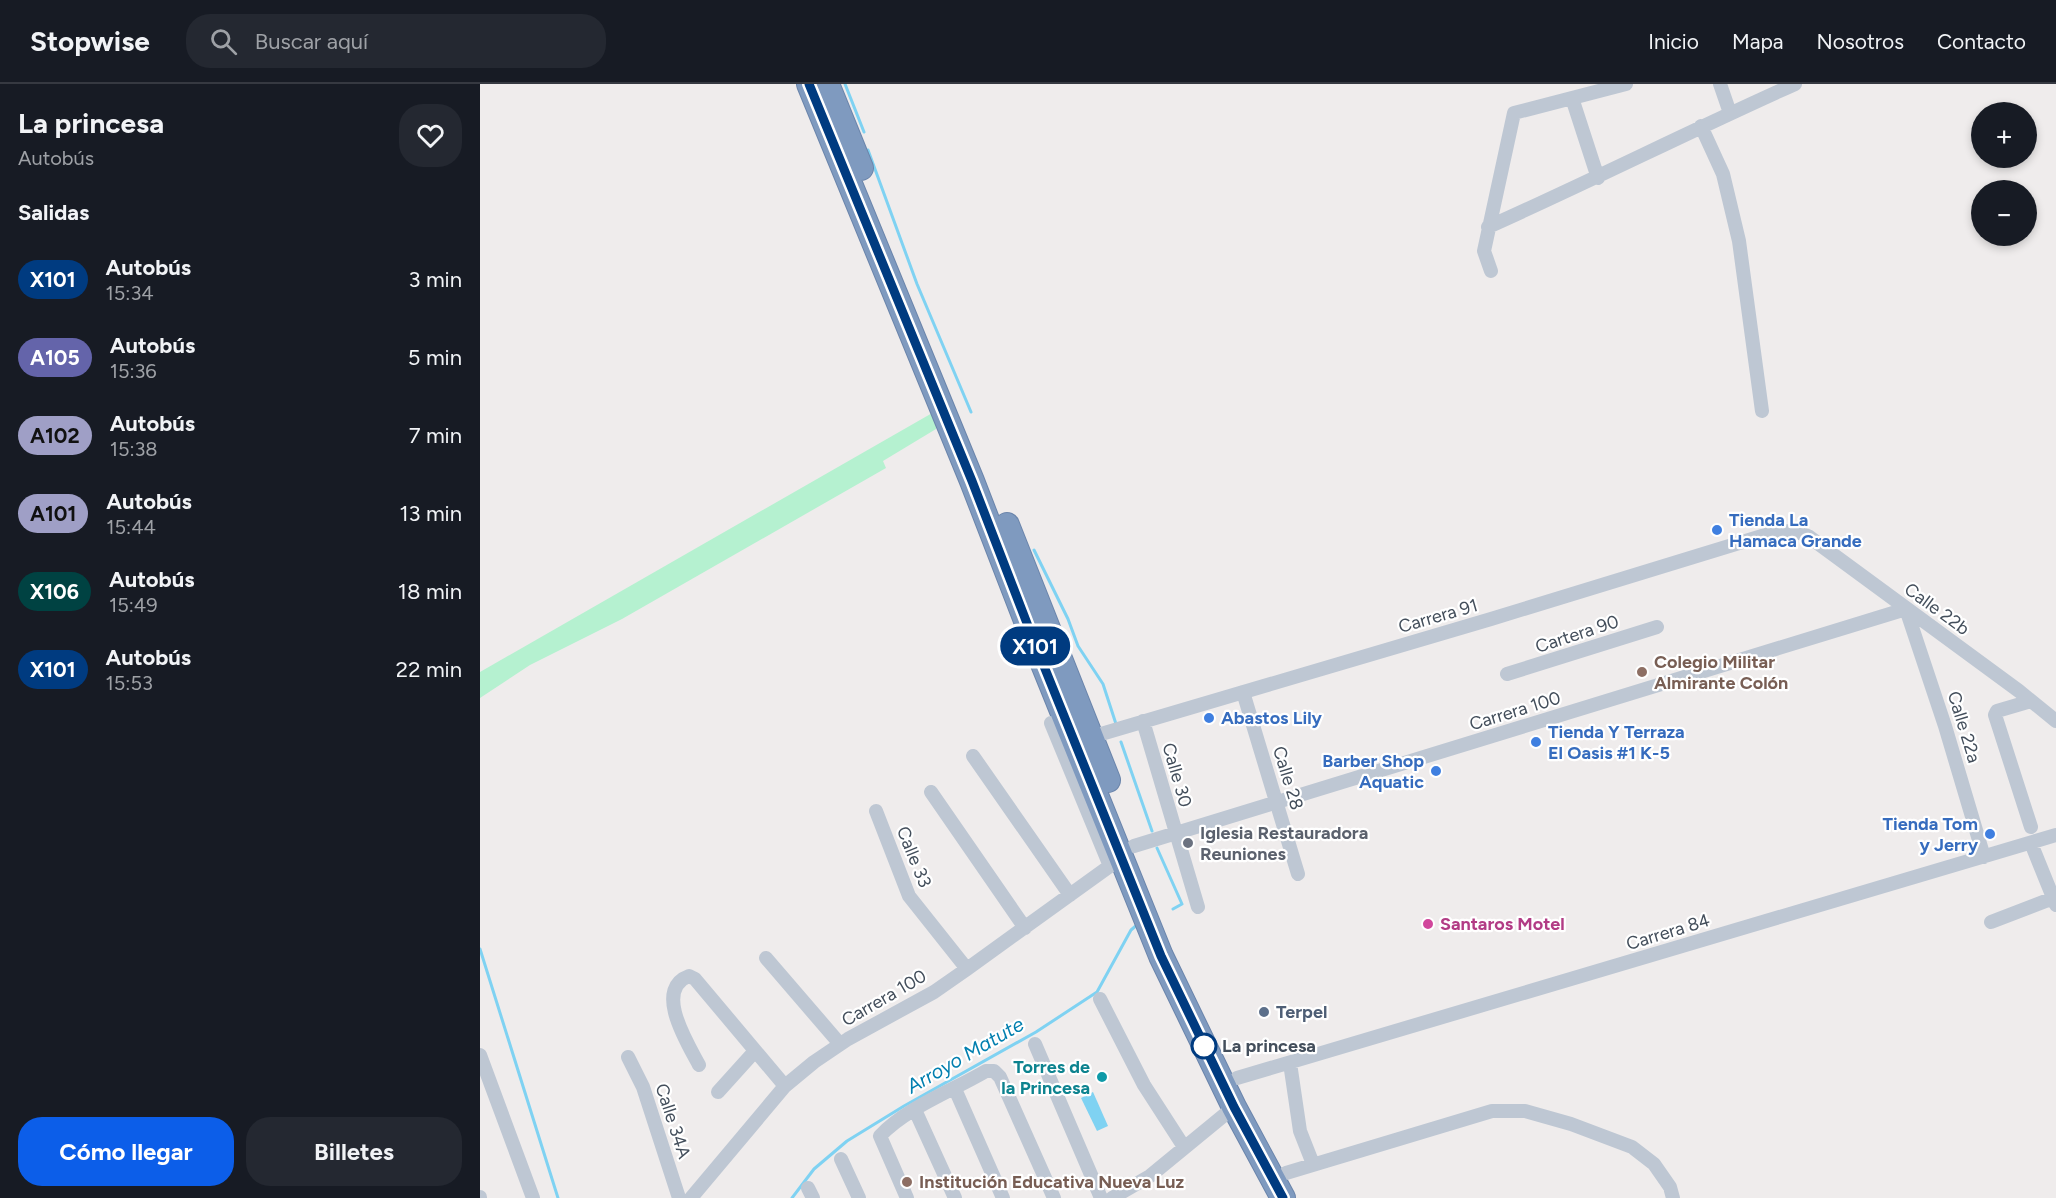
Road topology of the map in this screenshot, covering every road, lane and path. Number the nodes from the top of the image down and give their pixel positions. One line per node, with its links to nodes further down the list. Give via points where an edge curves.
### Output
1 (808, 84): 31 (highway)
2 (827, 84): 22 (highway)
3 (1626, 84): 6 (street)
4 (1720, 84): 7 (street)
5 (1795, 84): 7 (street)
6 (1572, 98): 9 (street); 10 (street, via 1514,113)
7 (1730, 113): 8 (street)
8 (1701, 126): 9 (street); 12 (street, via 1724,174 1739,240)
9 (1598, 178): 10 (street)
10 (1488, 227): 11 (street, via 1484,251)
11 (1491, 271)
12 (1762, 411)
13 (1794, 531): 14 (street, Calle 22b, via 1808,536); 17 (street, Carrera 91, via 1753,538)
14 (1906, 609): 18 (street, Calle 22b); 25 (street, Carrera 100); 32 (street, Calle 22a)
15 (1657, 627): 16 (street, Cartera 90)
16 (1507, 674)
17 (1243, 692): 19 (street, Carrera 91); 25 (street, Calle 28)
18 (2031, 701): 20 (street, Calle 22b); 27 (street, via 1997,711 1995,715)
19 (1143, 721): 22 (street, Carrera 91); 28 (street, Calle 30)
20 (2056, 721)
21 (1051, 723): 31 (street)
22 (1091, 737): 31 (highway)
23 (973, 756): 34 (street)
24 (931, 792): 38 (street)
25 (1277, 803): 28 (street, Carrera 100); 33 (street, Calle 28)
26 (876, 811): 40 (street, Calle 33, via 909,896)
27 (2031, 828)
28 (1176, 834): 31 (street, Carrera 100); 36 (street, Calle 30)
29 (2056, 835): 30 (street, Carrera 84)
30 (2031, 843): 32 (street, Carrera 84); 35 (street)
31 (1122, 857): 34 (street, Carrera 100); 49 (highway, via 1172,944); 53 (highway, via 1161,956)
32 (1984, 857): 47 (street, Carrera 84)
33 (1298, 874)
34 (1070, 896): 38 (street, Carrera 100)
35 (2055, 900): 37 (street)
36 (1198, 907)
37 (1991, 922)
38 (1025, 928): 40 (street, Carrera 100)
39 (766, 958): 42 (street)
40 (967, 969): 42 (street, Carrera 100, via 934,992)
41 (1100, 999): 55 (street, via 1144,1085)
42 (840, 1044): 50 (street, Carrera 100)
43 (1035, 1044): 67 (street)
44 (755, 1051): 48 (street, via 689,976 675,987 673,1002 676,1019); 50 (street); 52 (street)
45 (480, 1055): 59 (street)
46 (628, 1057): 60 (street, Calle 34A, via 643,1087)
47 (1290, 1063): 49 (street, Carrera 84); 57 (street, via 1300,1131)
48 (699, 1065)
49 (1237, 1078): 58 (highway)
50 (785, 1086): 61 (street, Carrera 100)
51 (955, 1089): 54 (street); 65 (street); 66 (street, via 986,1071 994,1071 1000,1077)
52 (718, 1092)
53 (1234, 1107): 55 (street); 69 (highway)
54 (915, 1110): 63 (street, via 880,1136); 64 (street)
55 (1184, 1147): 68 (street, via 1150,1176)
56 (841, 1159): 62 (street)
57 (1313, 1164): 58 (street); 71 (street, via 1492,1111 1525,1111 1632,1147 1654,1164)
58 (1286, 1173): 70 (highway)
59 (533, 1198)
60 (679, 1198)
61 (691, 1198)
62 (859, 1198)
63 (907, 1198)
64 (955, 1198)
65 (1004, 1198)
66 (1054, 1198)
67 (1101, 1198)
68 (1112, 1198)
69 (1283, 1198)
70 (1301, 1198)
71 (1673, 1198)

